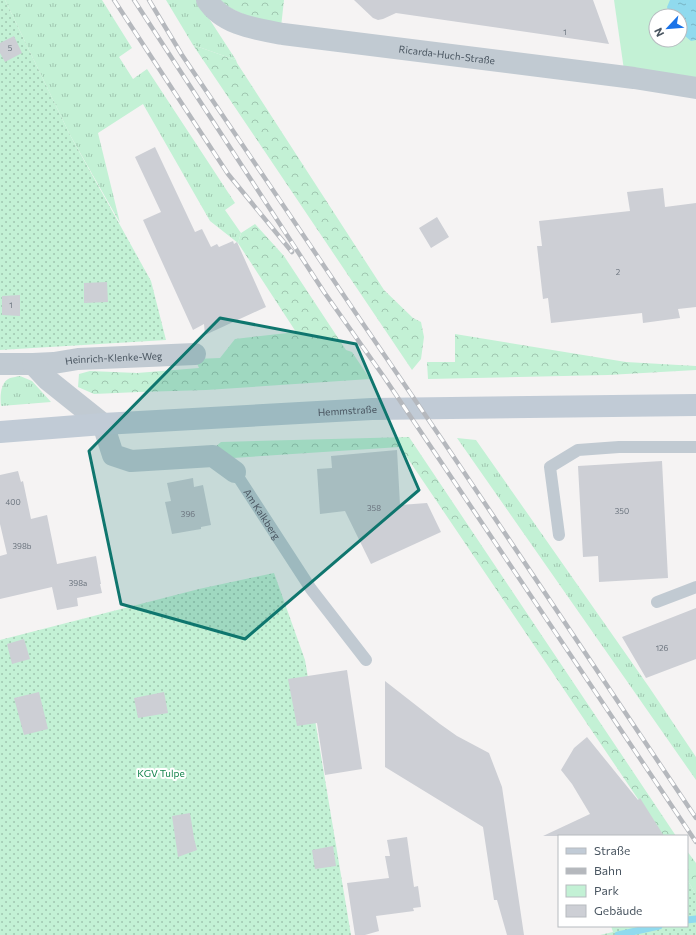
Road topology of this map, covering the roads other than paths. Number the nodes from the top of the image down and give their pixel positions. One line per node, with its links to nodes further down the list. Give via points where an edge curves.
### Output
1 (208, 0): 2 (street, Ricarda-Huch-Straße, via 213,10 242,26 283,34)
2 (696, 88)
3 (195, 354): 5 (street, Heinrich-Klenke-Weg, via 78,359)
4 (0, 364): 5 (street, Heinrich-Klenke-Weg)
5 (33, 364): 7 (street, via 48,380)
6 (696, 405): 7 (street, Hemmstraße, via 372,409)
7 (103, 424): 8 (street, Hemmstraße); 10 (street, Am Kalkberg, via 113,456 131,461 213,456)
8 (0, 432)
9 (696, 447): 11 (lane, via 578,450 550,467)
10 (236, 472): 14 (lane, Am Kalkberg, via 311,589)
11 (559, 536)
12 (696, 587): 13 (lane)
13 (657, 602)
14 (366, 660)

